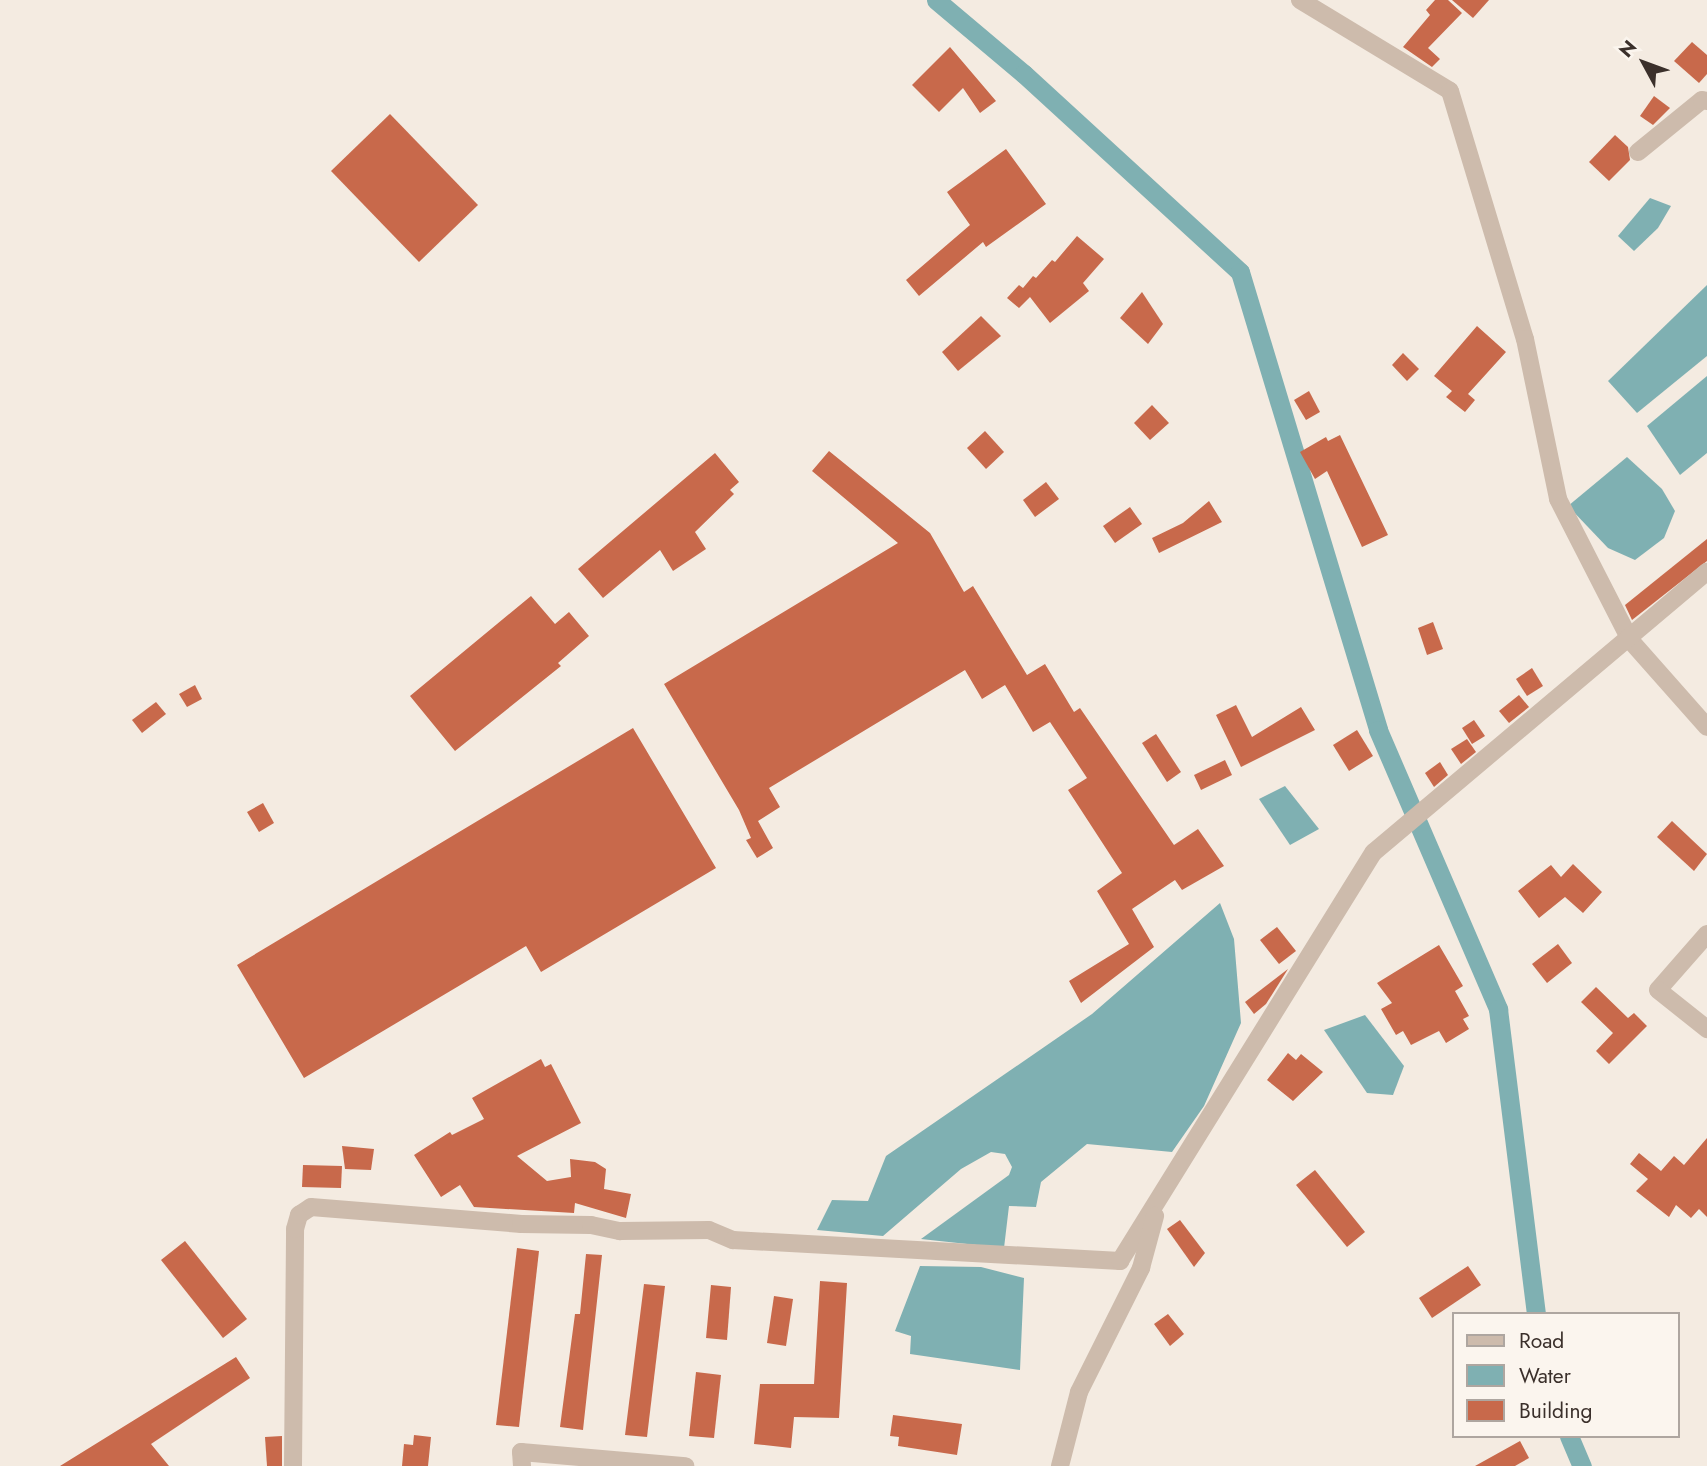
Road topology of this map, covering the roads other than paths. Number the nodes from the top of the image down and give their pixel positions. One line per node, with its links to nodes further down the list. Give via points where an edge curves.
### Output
1 (1300, 0): 5 (street, via 1450,91 1525,339 1558,499)
2 (1707, 101): 3 (street, via 1702,100)
3 (1638, 152)
4 (1707, 572): 5 (street)
5 (1630, 640): 6 (street); 9 (street, via 1374,852)
6 (1707, 727)
7 (1707, 934): 8 (street, via 1658,990)
8 (1707, 1029)
9 (1158, 1199): 10 (street, via 1130,1250 1112,1264 835,1242 733,1240 709,1230 620,1231 591,1225 311,1207 299,1215 295,1229); 13 (street, via 1141,1268 1079,1392)
10 (293, 1466)
11 (522, 1466): 12 (street, via 522,1452)
12 (685, 1466)
13 (1060, 1466)

